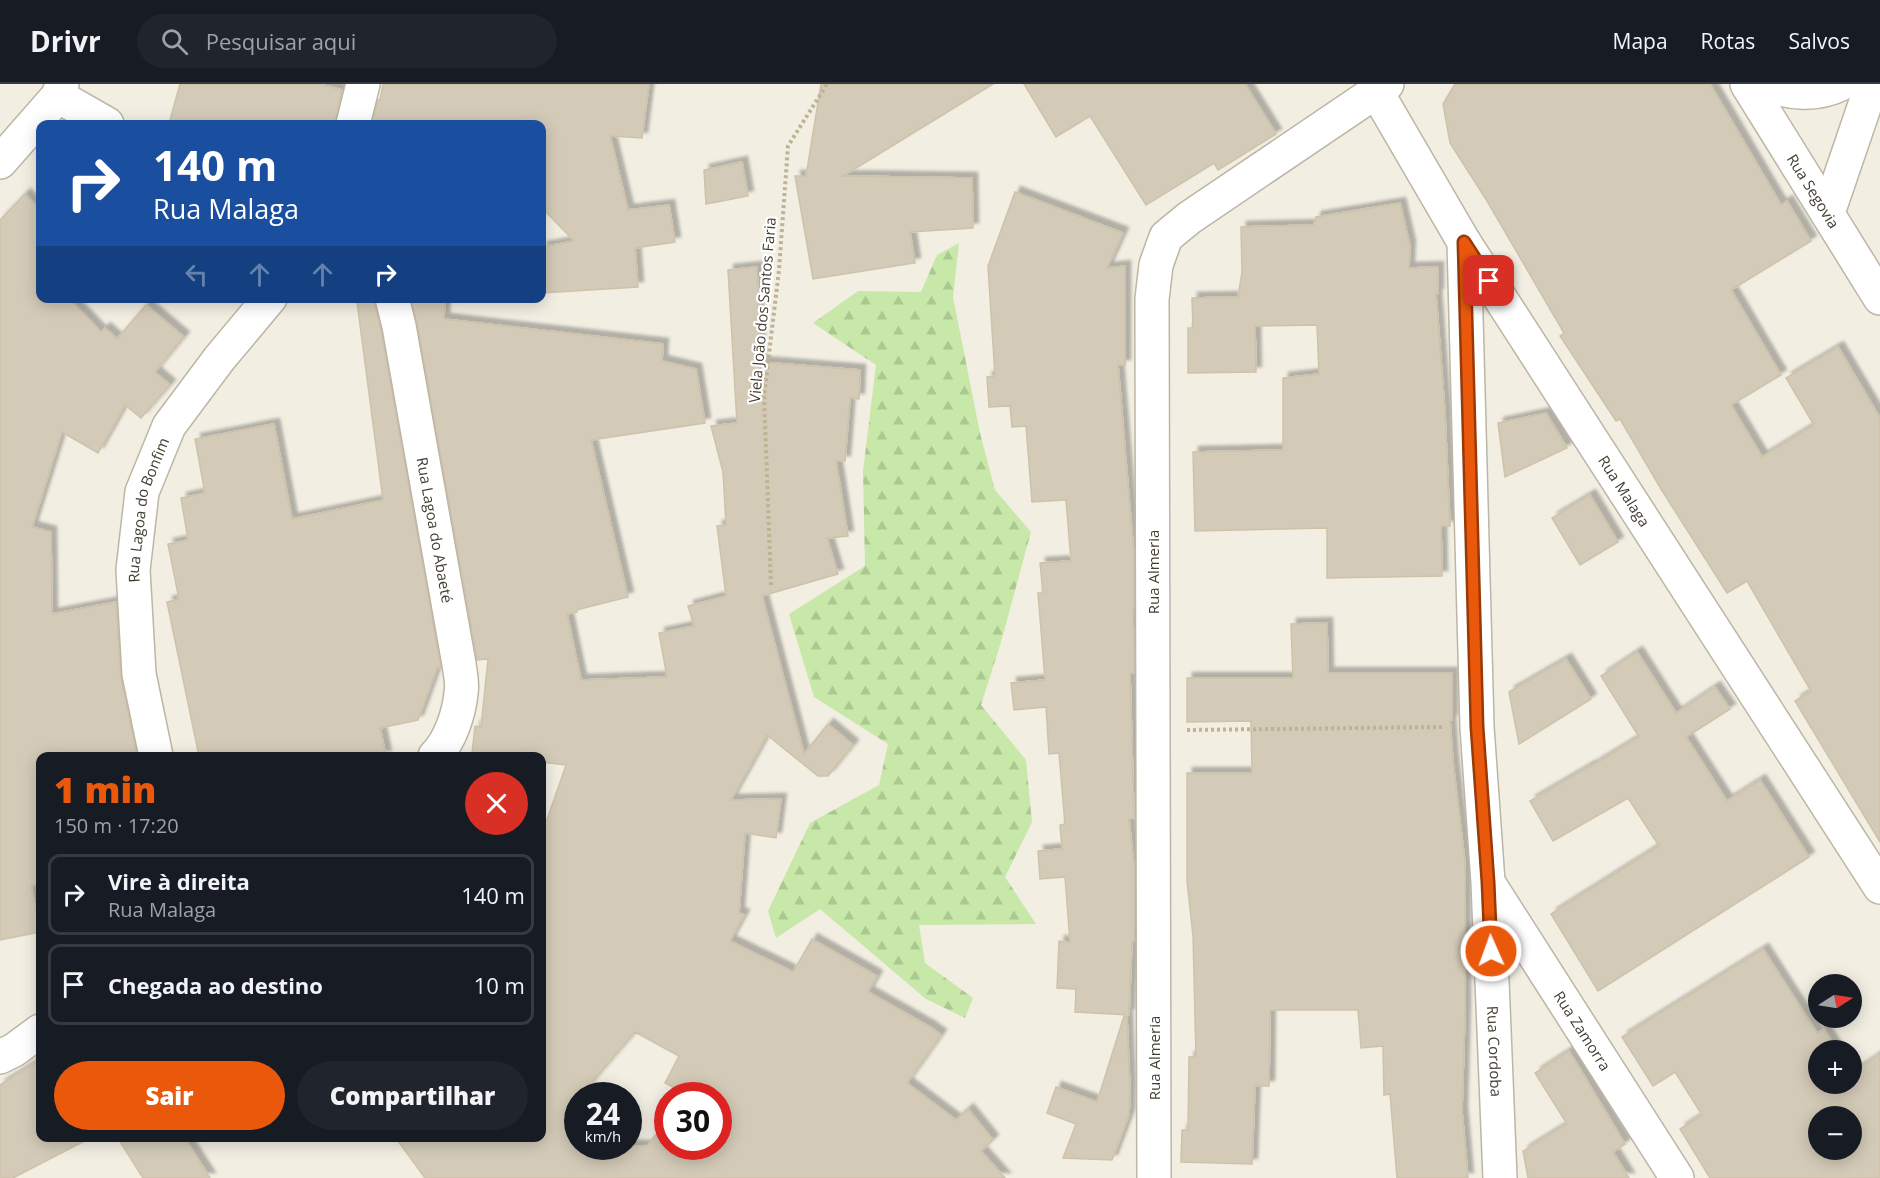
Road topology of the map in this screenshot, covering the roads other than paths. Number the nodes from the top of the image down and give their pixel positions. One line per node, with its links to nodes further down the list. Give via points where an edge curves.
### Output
1 (363, 84): 9 (street)
2 (1746, 84): 11 (street, Rua Segovia)
3 (1765, 84): 4 (street, via 1804,93)
4 (1841, 84)
5 (1872, 84): 11 (street)
6 (1381, 88): 12 (street, Rua Malaga); 22 (street, Rua Almeria, via 1173,231 1166,237 1156,265 1152,299)
7 (60, 90): 8 (street); 10 (street)
8 (101, 120)
9 (354, 120)
10 (0, 162)
11 (1828, 213): 13 (street, Rua Segovia)
12 (1464, 242): 18 (street, Rua Cordoba, via 1477,727); 19 (street, Rua Malaga)
13 (1880, 298)
14 (266, 303): 16 (street, Rua Lagoa do Bonfim, via 169,426 142,492 133,570 140,674)
15 (393, 303): 17 (street, Rua Lagoa do Abaeté, via 462,692 456,719)
16 (155, 752)
17 (439, 752)
18 (1488, 882): 23 (street, Rua Cordoba); 24 (street, Rua Zamorra)
19 (1880, 887)
20 (36, 1034): 21 (street)
21 (0, 1057)
22 (1154, 1178)
23 (1500, 1178)
24 (1677, 1178)

